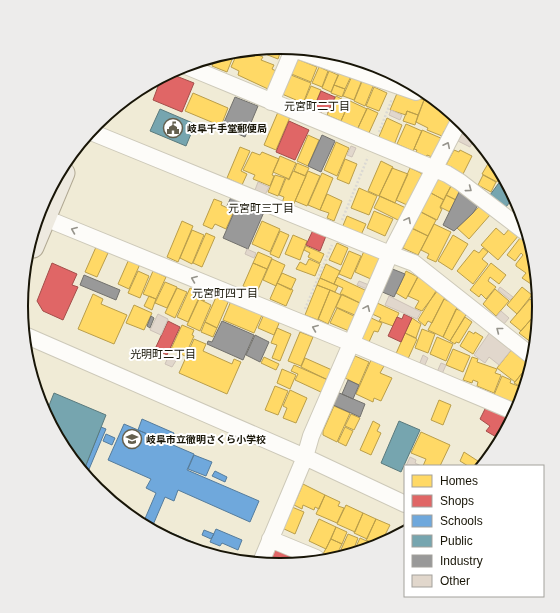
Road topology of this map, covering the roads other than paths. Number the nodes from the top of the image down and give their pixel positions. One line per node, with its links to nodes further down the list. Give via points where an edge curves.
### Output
1 (291, 55): 5 (street)
2 (318, 58): 4 (street)
3 (195, 70): 5 (street)
4 (407, 89)
5 (271, 102): 8 (street)
6 (456, 126): 8 (street, one-way to 6)
7 (96, 134): 13 (street)
8 (435, 169): 11 (street, one-way to 11, via 460,182); 13 (street, one-way to 8)
9 (57, 189): 10 (main road)
10 (45, 218): 12 (main road); 15 (street, one-way to 10)
11 (519, 227)
12 (39, 232)
13 (390, 254): 15 (street, one-way to 13); 16 (street, one-way to 13, via 414,262)
14 (30, 337): 18 (street)
15 (351, 343): 17 (street); 18 (street, via 311,436)
16 (528, 352)
17 (510, 410)
18 (305, 457): 19 (street); 20 (street)
19 (404, 504)
20 (270, 539): 21 (street); 22 (street)
21 (312, 556)
22 (263, 558)

